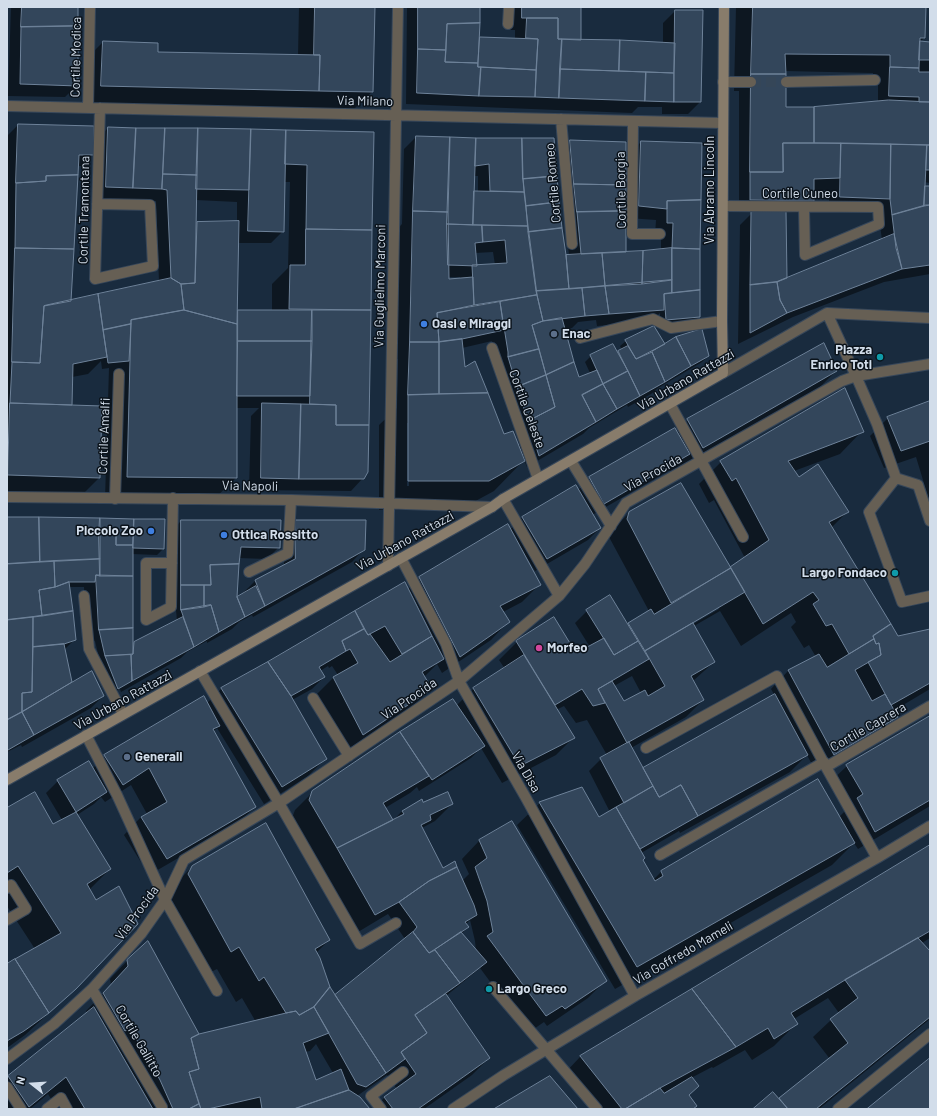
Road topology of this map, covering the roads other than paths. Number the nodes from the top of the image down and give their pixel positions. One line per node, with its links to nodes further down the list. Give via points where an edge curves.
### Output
1 (90, 7): 11 (street, Cortile Modica)
2 (398, 7): 13 (street, Via Guglielmo Marconi)
3 (508, 7): 5 (street)
4 (724, 7): 7 (main road, Via Abramo Lincoln)
5 (508, 24)
6 (875, 80): 9 (street)
7 (723, 82): 8 (street); 16 (main road, Via Abramo Lincoln)
8 (751, 82)
9 (786, 82)
10 (7, 106): 11 (street, Via Milano)
11 (88, 108): 12 (street, Via Milano)
12 (100, 108): 13 (street, Via Milano); 17 (street, Cortile Tramontana)
13 (396, 115): 14 (street, Via Milano); 41 (street, Via Guglielmo Marconi)
14 (561, 119): 15 (street, Via Milano); 21 (street, Cortile Romeo)
15 (633, 121): 16 (street, Via Milano); 20 (street, Cortile Borgia, via 632,234)
16 (723, 123): 18 (main road, Via Abramo Lincoln)
17 (97, 204): 17 (street, Cortile Tramontana, via 96,278 153,266 150,206)
18 (723, 206): 19 (street, Cortile Cuneo); 24 (main road, Via Abramo Lincoln)
19 (804, 207): 19 (street, Cortile Cuneo, via 805,255 880,224 878,207)
20 (660, 234)
21 (572, 244)
22 (827, 313): 23 (street); 29 (street, Via Urbano Rattazzi); 30 (street)
23 (930, 318)
24 (722, 321): 25 (street, via 670,328 653,319); 29 (main road, Via Abramo Lincoln)
25 (580, 338)
26 (492, 348): 35 (street, Cortile Celeste)
27 (930, 364): 30 (street, Via Procida)
28 (119, 374): 37 (street, Cortile Amalfi)
29 (723, 374): 31 (main road, Via Urbano Rattazzi)
30 (856, 376): 33 (street, Via Procida, via 842,381); 34 (street)
31 (670, 404): 32 (main road, Via Urbano Rattazzi); 33 (street)
32 (571, 461): 35 (main road, Via Urbano Rattazzi); 44 (street)
33 (701, 461): 44 (street, Via Procida, via 626,504); 45 (street)
34 (896, 478): 43 (street, via 918,485); 52 (street, via 869,512 902,602)
35 (538, 479): 39 (main road, Via Urbano Rattazzi)
36 (7, 497): 37 (street, Via Napoli)
37 (115, 498): 38 (street, Via Napoli)
38 (173, 498): 40 (street, Via Napoli); 47 (street)
39 (503, 499): 42 (main road, Via Urbano Rattazzi); 51 (street)
40 (290, 500): 41 (street, Via Napoli); 49 (street, via 288,553)
41 (389, 502): 42 (street, Via Napoli); 48 (street, Via Guglielmo Marconi)
42 (492, 507): 46 (main road, Via Urbano Rattazzi)
43 (930, 521)
44 (610, 526): 51 (street, Via Procida, via 585,564)
45 (743, 538)
46 (401, 558): 48 (main road, Via Urbano Rattazzi); 54 (street, Via Disa, via 446,644)
47 (172, 563): 47 (street, via 170,607 146,620 146,563)
48 (388, 566): 53 (main road, Via Urbano Rattazzi)
49 (249, 572)
50 (84, 596): 57 (street, via 89,649)
51 (559, 596): 54 (street, Via Procida)
52 (930, 596)
53 (200, 671): 57 (main road, Via Urbano Rattazzi); 63 (street)
54 (459, 681): 60 (street, Via Procida); 74 (street, Via Disa)
55 (313, 698): 60 (street)
56 (930, 706): 61 (street, Cortile Caprera)
57 (123, 714): 58 (main road, Via Urbano Rattazzi)
58 (86, 735): 62 (main road, Via Urbano Rattazzi); 68 (street, via 118,795)
59 (646, 748): 61 (street, via 777,676)
60 (349, 756): 63 (street, Via Procida)
61 (825, 764): 65 (street); 66 (street, Cortile Caprera)
62 (7, 780)
63 (279, 803): 68 (street, Via Procida, via 184,860); 70 (street, via 360,944)
64 (930, 826): 66 (street, Via Goffredo Mameli)
65 (660, 855)
66 (878, 858): 74 (street, Via Goffredo Mameli)
67 (7, 888): 69 (street, via 11,885 26,910)
68 (165, 900): 72 (street, Via Procida, via 141,934); 73 (street)
69 (7, 920)
70 (396, 923)
71 (493, 987): 76 (street)
72 (92, 989): 77 (street, Via Procida, via 54,1024); 80 (street, Cortile Gallitto)
73 (217, 991)
74 (635, 996): 76 (street, Via Goffredo Mameli)
75 (930, 1034): 87 (street)
76 (547, 1050): 85 (street, Via Goffredo Mameli); 86 (street)
77 (7, 1059)
78 (403, 1072): 84 (street, via 371,1096)
79 (7, 1087): 81 (street)
80 (162, 1107)
81 (21, 1109)
82 (47, 1109): 83 (street, via 61,1098)
83 (67, 1109)
84 (381, 1109)
85 (453, 1109)
86 (597, 1109)
87 (838, 1109)

